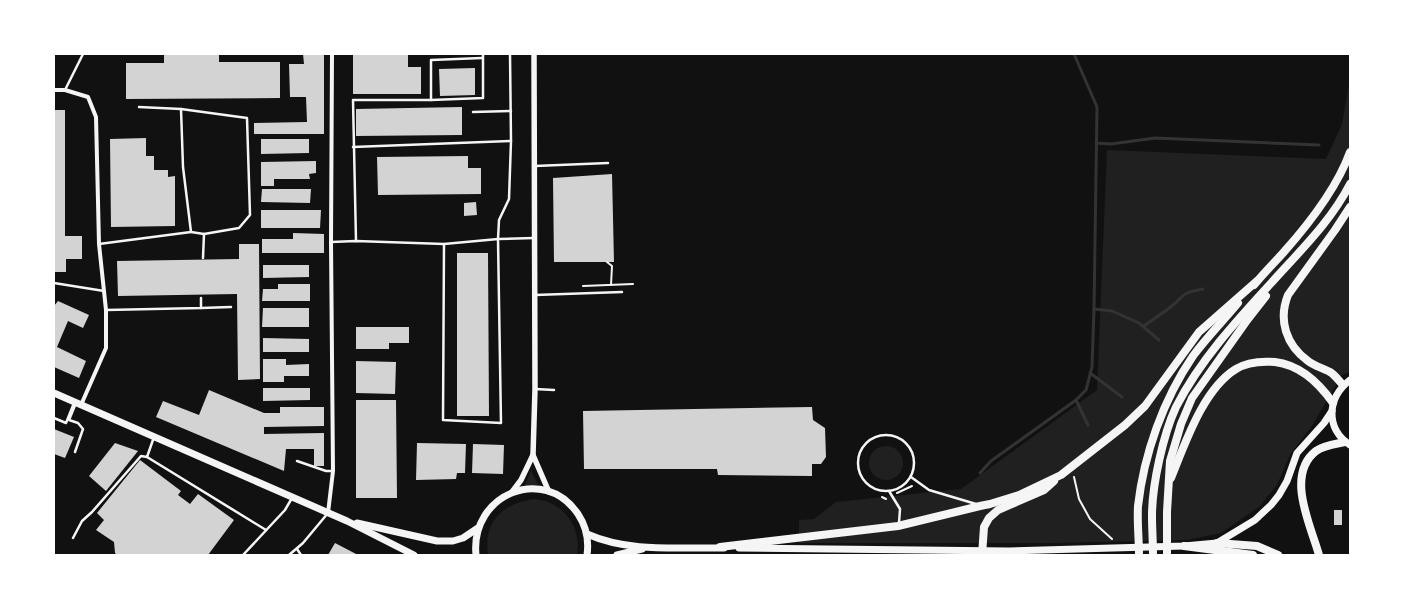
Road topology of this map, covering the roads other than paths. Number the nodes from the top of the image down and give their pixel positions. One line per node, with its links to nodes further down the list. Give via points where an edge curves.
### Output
1 (83, 54): 8 (lane)
2 (332, 54): 26 (street)
3 (483, 54): 6 (lane)
4 (510, 54): 12 (lane)
5 (534, 54): 18 (street)
6 (482, 58): 9 (lane, via 430,60); 9 (lane, via 483,98)
7 (54, 90): 8 (street)
8 (64, 90): 27 (street, via 88,97 96,117)
9 (431, 100): 15 (lane, via 353,100)
10 (139, 107): 11 (lane)
11 (181, 109): 21 (lane, via 183,167); 22 (lane, via 247,118 250,215 239,228)
12 (511, 111): 13 (lane); 14 (lane)
13 (473, 112)
14 (511, 141): 15 (lane); 24 (lane, via 509,199 499,220)
15 (353, 147): 25 (lane)
16 (1350, 152): 31 (highway, via 1327,196 1283,253)
17 (608, 163): 18 (lane)
18 (534, 166): 23 (street)
19 (1350, 184): 30 (highway, via 1331,215)
20 (1350, 207): 41 (highway, via 1288,295 1283,323 1292,346 1308,361 1331,372)
21 (192, 232): 22 (lane); 27 (lane)
22 (204, 234): 29 (lane)
23 (535, 238): 24 (lane); 35 (street)
24 (498, 239): 28 (lane); 28 (lane, via 501,423 443,420)
25 (356, 241): 26 (lane); 28 (lane)
26 (331, 242): 54 (street)
27 (99, 244): 33 (street)
28 (444, 244)
29 (203, 258)
30 (1291, 261): 57 (highway, via 1192,398 1180,424 1170,461); 86 (highway, via 1228,331 1198,371 1176,408 1164,438 1156,479 1152,514)
31 (1256, 281): 55 (highway, via 1199,332 1145,406 1125,426); 85 (highway, via 1194,356 1170,395 1144,471 1138,507)
32 (54, 283): 33 (lane)
33 (104, 291): 39 (street)
34 (622, 292): 35 (lane)
35 (535, 295): 42 (street)
36 (201, 298): 38 (lane)
37 (231, 307): 38 (lane)
38 (201, 308): 39 (lane)
39 (106, 310): 45 (street, via 106,348)
40 (1350, 380): 41 (main road)
41 (1343, 385): 46 (main road)
42 (535, 390): 43 (lane); 51 (street)
43 (554, 390)
44 (54, 393): 45 (main road)
45 (77, 404): 47 (lane, via 66,423); 48 (main road); 50 (lane, via 70,420 78,423 83,429)
46 (1332, 407): 49 (main road, via 1333,423); 57 (highway, via 1325,392 1309,376 1296,368 1265,361 1236,369 1207,401 1193,426); 70 (main road, via 1324,423 1297,453 1287,481 1271,505 1254,520)
47 (54, 418)
48 (154, 436): 52 (lane); 61 (main road)
49 (1348, 444): 90 (highway, via 1317,450 1306,463 1303,473 1302,502)
50 (75, 452)
51 (533, 455): 59 (street); 60 (street)
52 (147, 457): 67 (lane); 69 (lane, via 141,456 82,521)
53 (297, 461): 54 (lane, via 326,471)
54 (333, 470): 63 (street)
55 (1061, 475): 62 (highway, via 1019,495); 83 (highway, via 1044,490 998,510 989,518 984,527)
56 (911, 477): 58 (lane, via 901,486); 58 (lane, via 914,460 908,444 892,434 868,440 858,455 858,469 865,483 872,488); 62 (lane, via 929,490)
57 (1169, 485): 87 (highway)
58 (889, 491): 65 (lane, via 900,509)
59 (512, 492): 60 (main road, via 531,489); 66 (main road, via 497,500 485,513)
60 (549, 492): 68 (main road, via 573,507 582,520)
61 (292, 497): 63 (main road); 67 (lane, via 285,510)
62 (980, 506): 65 (highway)
63 (328, 513): 64 (main road); 74 (lane)
64 (347, 521): 66 (main road, via 437,541 454,541); 79 (main road)
65 (898, 526): 73 (highway)
66 (478, 528): 80 (main road)
67 (266, 530): 76 (lane)
68 (587, 534): 72 (main road, via 599,539); 81 (main road)
69 (73, 538)
70 (1217, 543): 71 (main road); 89 (highway, via 1257,546)
71 (1180, 546): 75 (main road); 88 (highway)
72 (646, 548): 73 (main road); 82 (main road)
73 (720, 548): 75 (main road)
74 (297, 549): 77 (lane); 78 (lane)
75 (1009, 551): 84 (main road)
76 (243, 555)
77 (289, 555)
78 (301, 555)
79 (414, 555)
80 (476, 555)
81 (586, 555)
82 (617, 555)
83 (982, 555)
84 (1018, 555)
85 (1139, 555)
86 (1153, 555)
87 (1167, 555)
88 (1253, 555)
89 (1278, 555)
90 (1319, 555)

